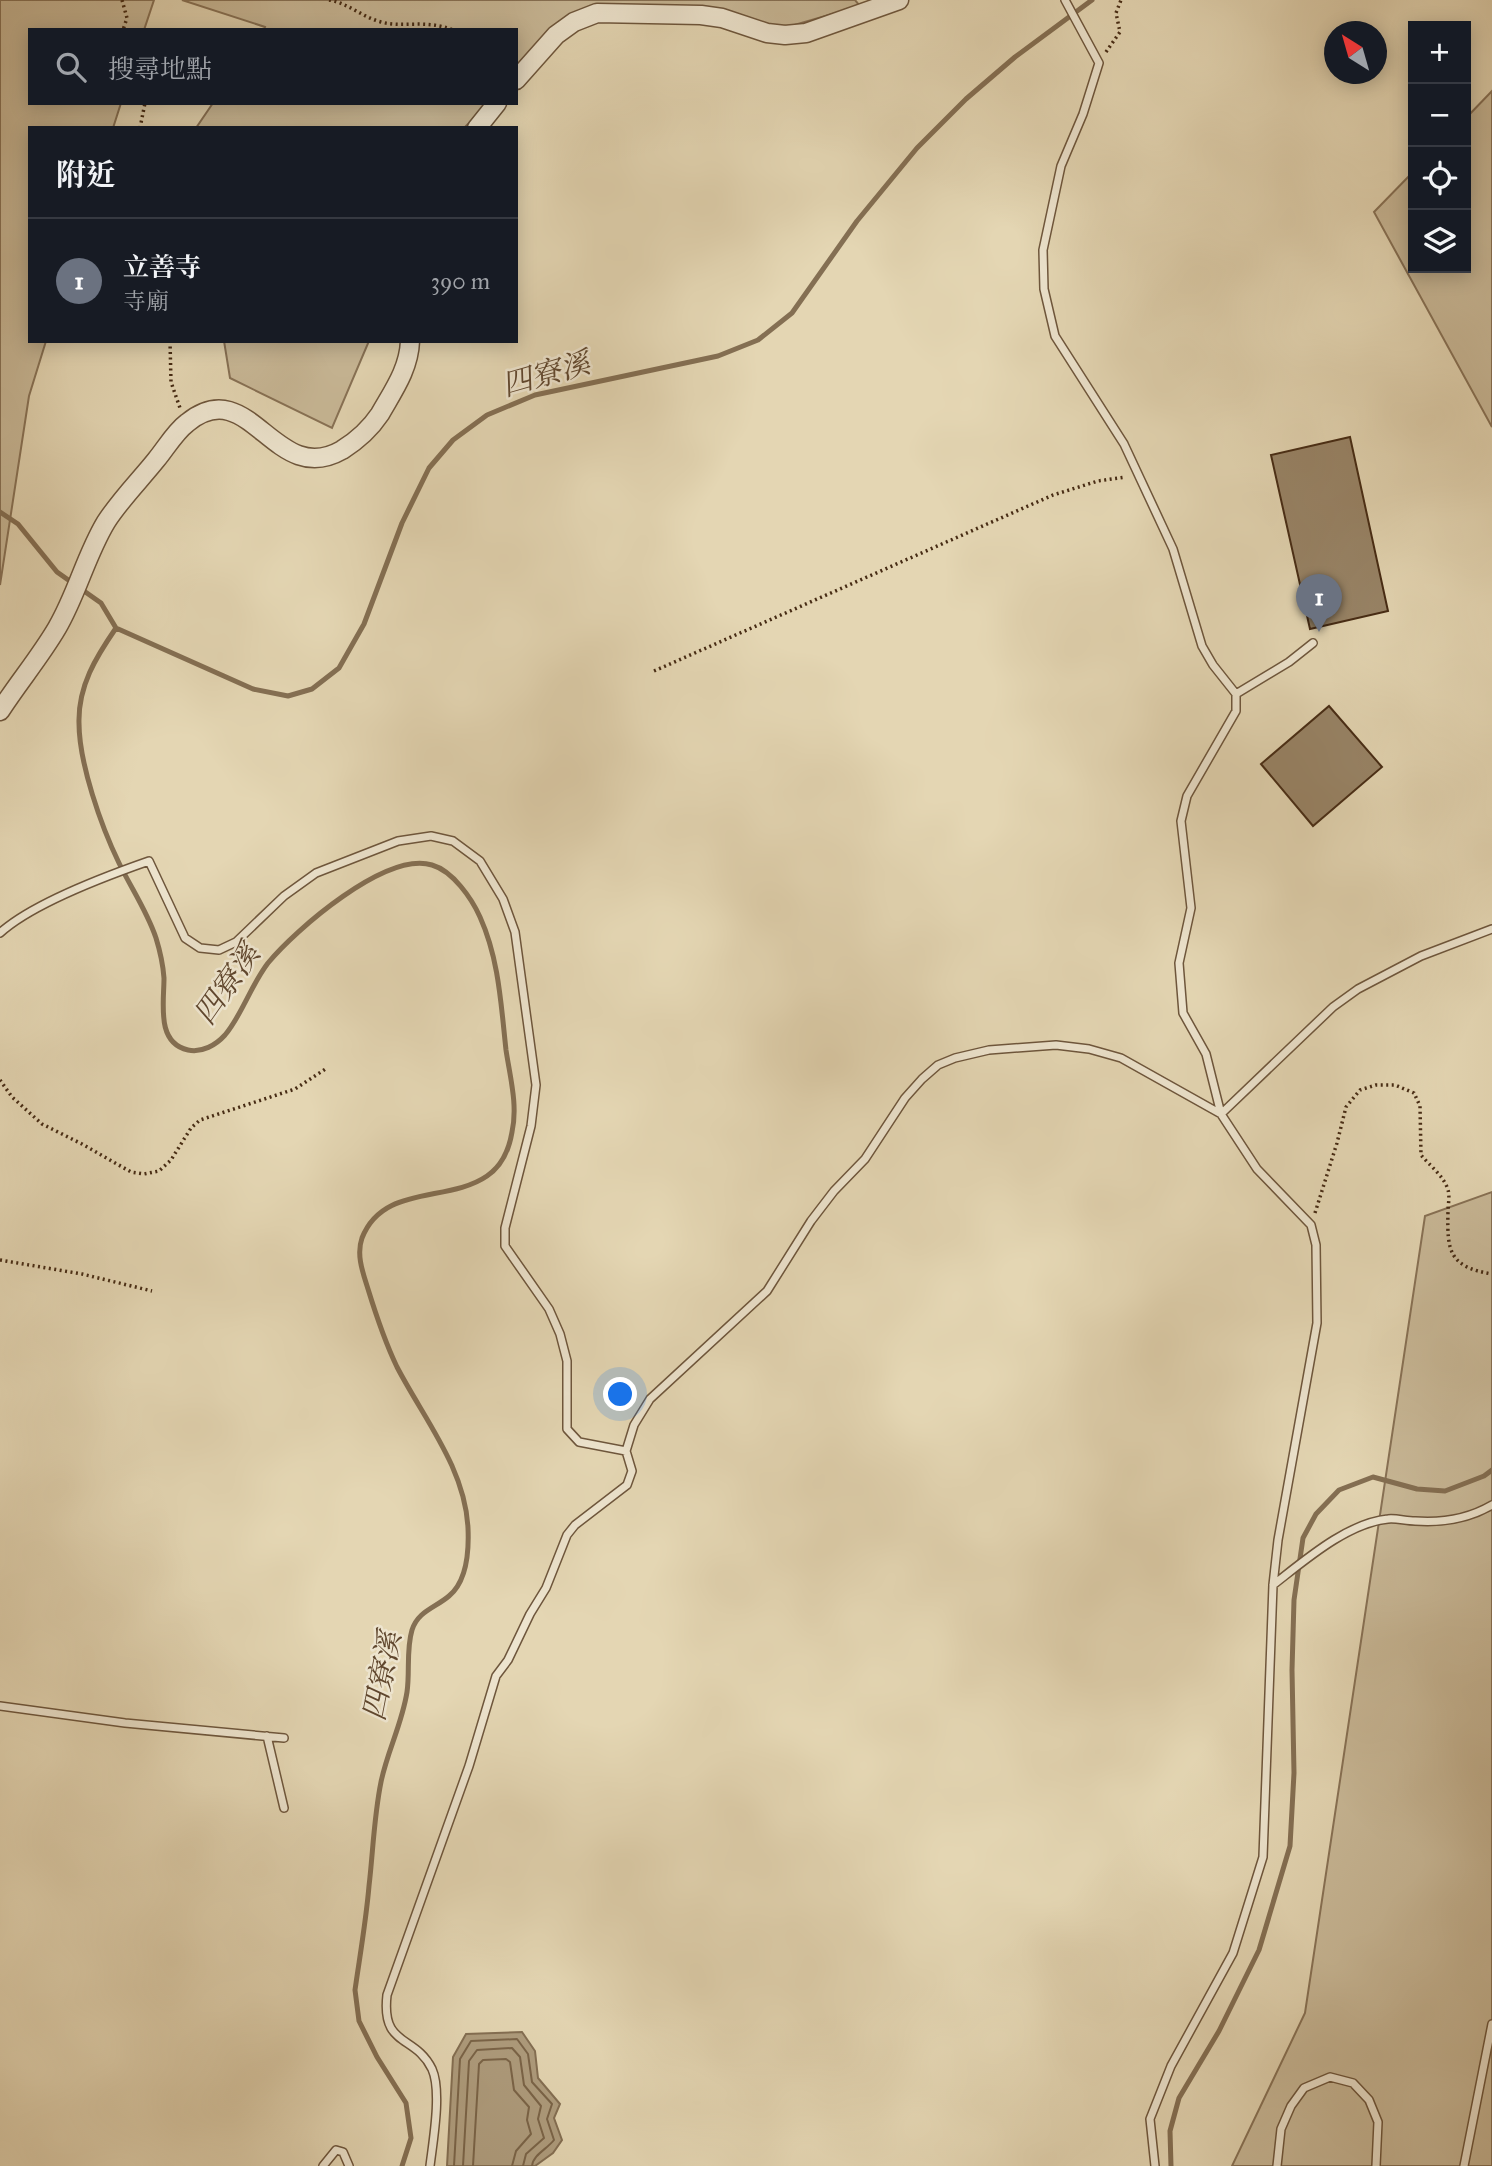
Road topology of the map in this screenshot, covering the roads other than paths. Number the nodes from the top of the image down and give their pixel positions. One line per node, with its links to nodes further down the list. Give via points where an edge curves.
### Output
1 (899, 0): 3 (street, via 806,33 785,35 701,15 597,13 556,35)
2 (1065, 0): 8 (lane, via 1099,62 1061,166 1044,250 1044,289 1055,336 1124,444 1173,549 1202,646)
3 (518, 78)
4 (495, 105): 5 (street)
5 (479, 126)
6 (410, 343): 9 (street, via 401,380 372,427 334,454 312,459 286,451 238,413 221,408 186,423 106,521 57,627)
7 (1313, 643): 8 (lane)
8 (1236, 694): 12 (lane, via 1236,710 1187,796 1181,821 1191,908 1179,963 1183,1013 1206,1054)
9 (0, 711)
10 (1492, 929): 12 (lane, via 1421,956 1333,1006)
11 (0, 933): 13 (lane, via 45,905 149,861 186,938 200,948 219,950 236,942 316,873 398,841 431,836 453,841 480,862 503,899 515,932 536,1085 505,1246 549,1309 560,1334 567,1361 567,1429 579,1442)
12 (1221, 1114): 13 (lane, via 1121,1058 1090,1049 1056,1045 989,1050 938,1065 905,1098 877,1144 819,1211 767,1291 650,1399 634,1425); 15 (lane, via 1257,1168 1311,1225 1316,1245 1317,1323)
13 (626, 1451): 23 (lane, via 632,1471 626,1485 567,1535 546,1588 496,1676 387,1995 385,2015 391,2029 421,2054 436,2086)
14 (1492, 1505): 15 (lane, via 1477,1514 1438,1522 1388,1519 1359,1528 1327,1544)
15 (1273, 1585): 24 (lane, via 1263,1857 1233,1953 1171,2066 1150,2119)
16 (0, 1706): 17 (lane)
17 (267, 1736): 18 (lane); 19 (lane)
18 (284, 1738)
19 (284, 1808)
20 (1492, 2024): 27 (lane)
21 (323, 2166): 22 (lane, via 336,2150)
22 (349, 2166)
23 (430, 2166)
24 (1155, 2166)
25 (1277, 2166): 26 (lane, via 1281,2129 1291,2106 1304,2088 1330,2077 1353,2083 1369,2100 1378,2122)
26 (1376, 2166)
27 (1465, 2166)

